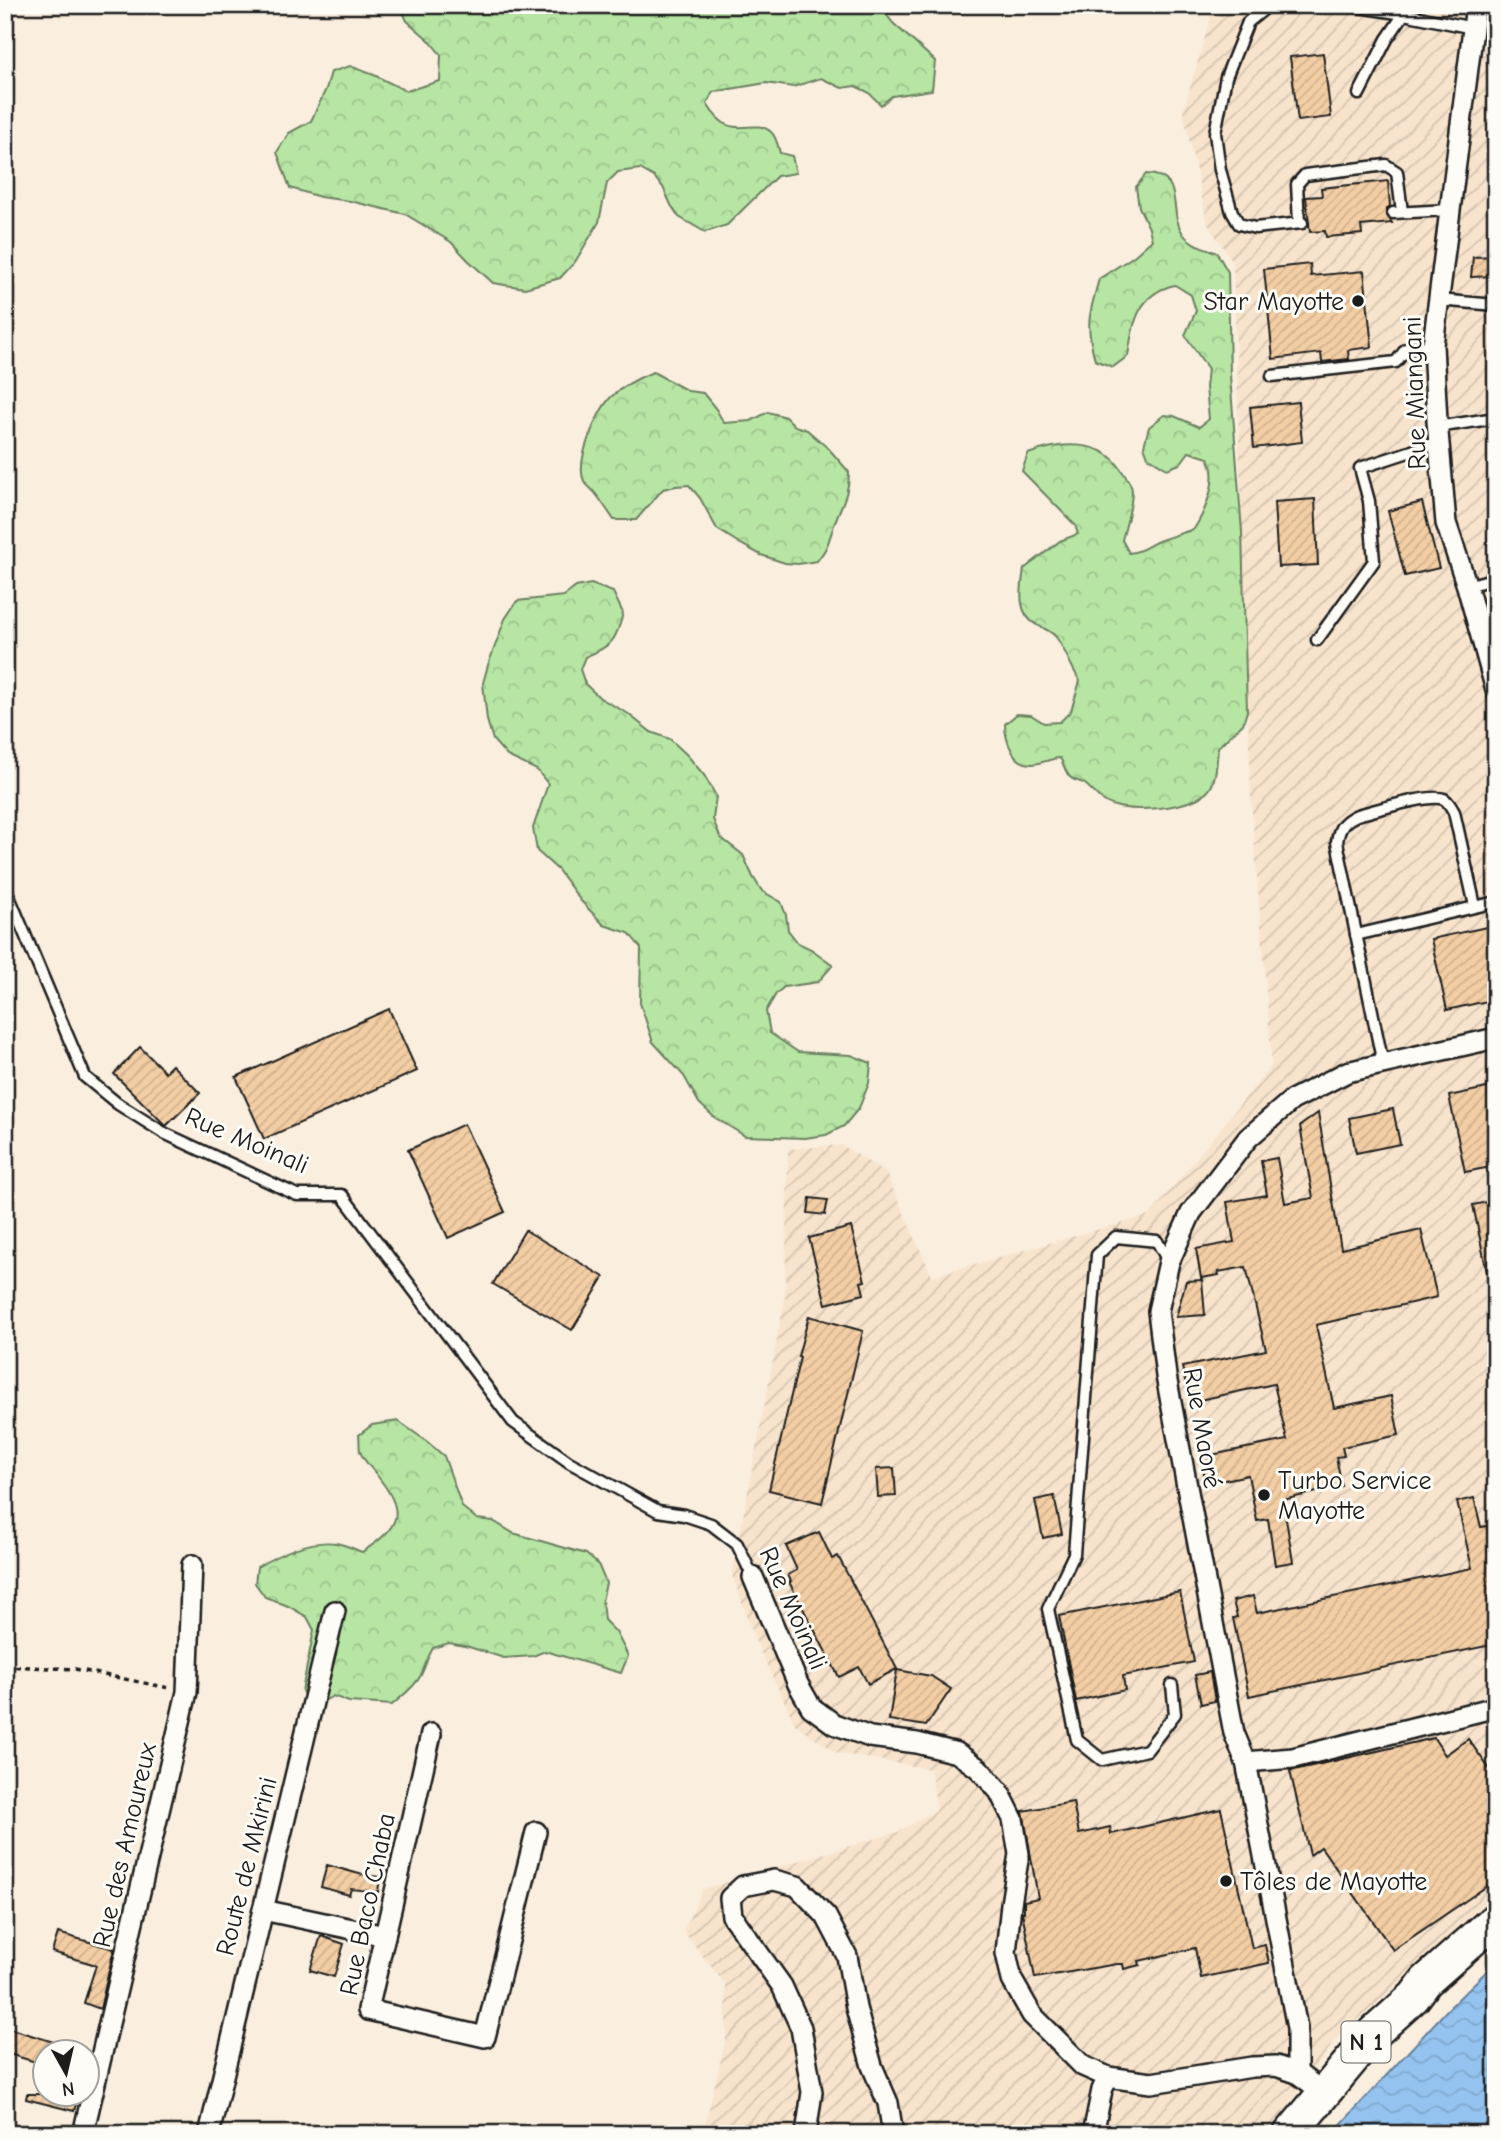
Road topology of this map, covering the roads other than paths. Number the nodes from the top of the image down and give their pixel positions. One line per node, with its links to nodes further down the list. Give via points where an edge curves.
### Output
1 (1269, 5): 7 (lane, via 1248,22 1226,77 1215,133 1220,170 1239,224 1255,228 1301,223 1297,184 1305,175 1386,165 1397,172 1398,212)
2 (1346, 5): 4 (lane)
3 (1476, 5): 5 (street, Rue Miangani)
4 (1404, 14): 5 (lane); 6 (lane)
5 (1473, 28): 7 (street, Rue Miangani)
6 (1359, 94)
7 (1449, 210): 8 (street, Rue Miangani)
8 (1438, 300): 9 (lane); 10 (street, Rue Miangani)
9 (1496, 305)
10 (1433, 345): 11 (lane, via 1406,349 1396,362); 13 (street, Rue Miangani)
11 (1272, 376)
12 (1496, 418): 13 (lane)
13 (1438, 435): 15 (street, Rue Miangani, via 1446,523); 16 (lane, via 1360,468 1369,501 1374,561)
14 (1494, 581): 15 (lane)
15 (1467, 586): 17 (street, Rue Miangani)
16 (1317, 640)
17 (1496, 691)
18 (5, 887): 26 (lane, Rue Moinali, via 85,1077 164,1133 273,1184 297,1195 342,1195 513,1422 569,1462 658,1511 711,1524 737,1544)
19 (1496, 902): 20 (lane)
20 (1475, 906): 21 (lane); 21 (lane, via 1450,804 1428,798 1357,815 1342,825 1338,842)
21 (1356, 934): 23 (lane)
22 (1496, 1038): 23 (street, Rue Maoré)
23 (1383, 1063): 24 (street, Rue Maoré, via 1346,1072 1292,1100 1248,1138 1191,1213)
24 (1169, 1262): 28 (lane, via 1157,1241 1115,1237 1097,1255 1074,1554 1048,1609 1077,1740 1102,1760 1147,1750 1175,1714); 31 (street, Rue Maoré, via 1158,1311 1166,1376 1234,1733)
25 (192, 1564): 41 (street, Rue des Amoureux, via 187,1692)
26 (753, 1577): 39 (street, Rue Moinali, via 811,1707 834,1724 870,1737 957,1753 999,1791 1013,1819 1019,1854 1006,1953 1012,1980 1032,2015 1058,2043 1083,2066)
27 (335, 1611): 33 (street, Route de Mkirini)
28 (1172, 1685)
29 (1496, 1707): 31 (street, via 1293,1758)
30 (431, 1734): 35 (street, Rue Baco Chaba)
31 (1246, 1762): 38 (street, Rue Maoré, via 1297,2028)
32 (536, 1832): 35 (street, Rue Baco Chaba, via 485,2037 368,2010)
33 (263, 1910): 35 (street); 42 (street, Route de Mkirini)
34 (1496, 1919): 37 (main road, N 1)
35 (385, 1936)
36 (1496, 1936): 37 (main road, N 1, via 1435,1989)
37 (1414, 1997): 40 (main road, N 1, via 1375,2032)
38 (1297, 2073): 39 (street, Rue Moinali, via 1276,2066 1151,2083); 40 (street, Rue Moinali)
39 (1108, 2077): 45 (street)
40 (1324, 2093): 46 (main road, N 1)
41 (83, 2134)
42 (209, 2134)
43 (806, 2134): 44 (street, via 811,2092 802,2028 782,1986 732,1916 730,1898 743,1886 774,1880 797,1886 826,1916 846,1956 856,2008)
44 (894, 2134)
45 (1093, 2134)
46 (1290, 2134)

